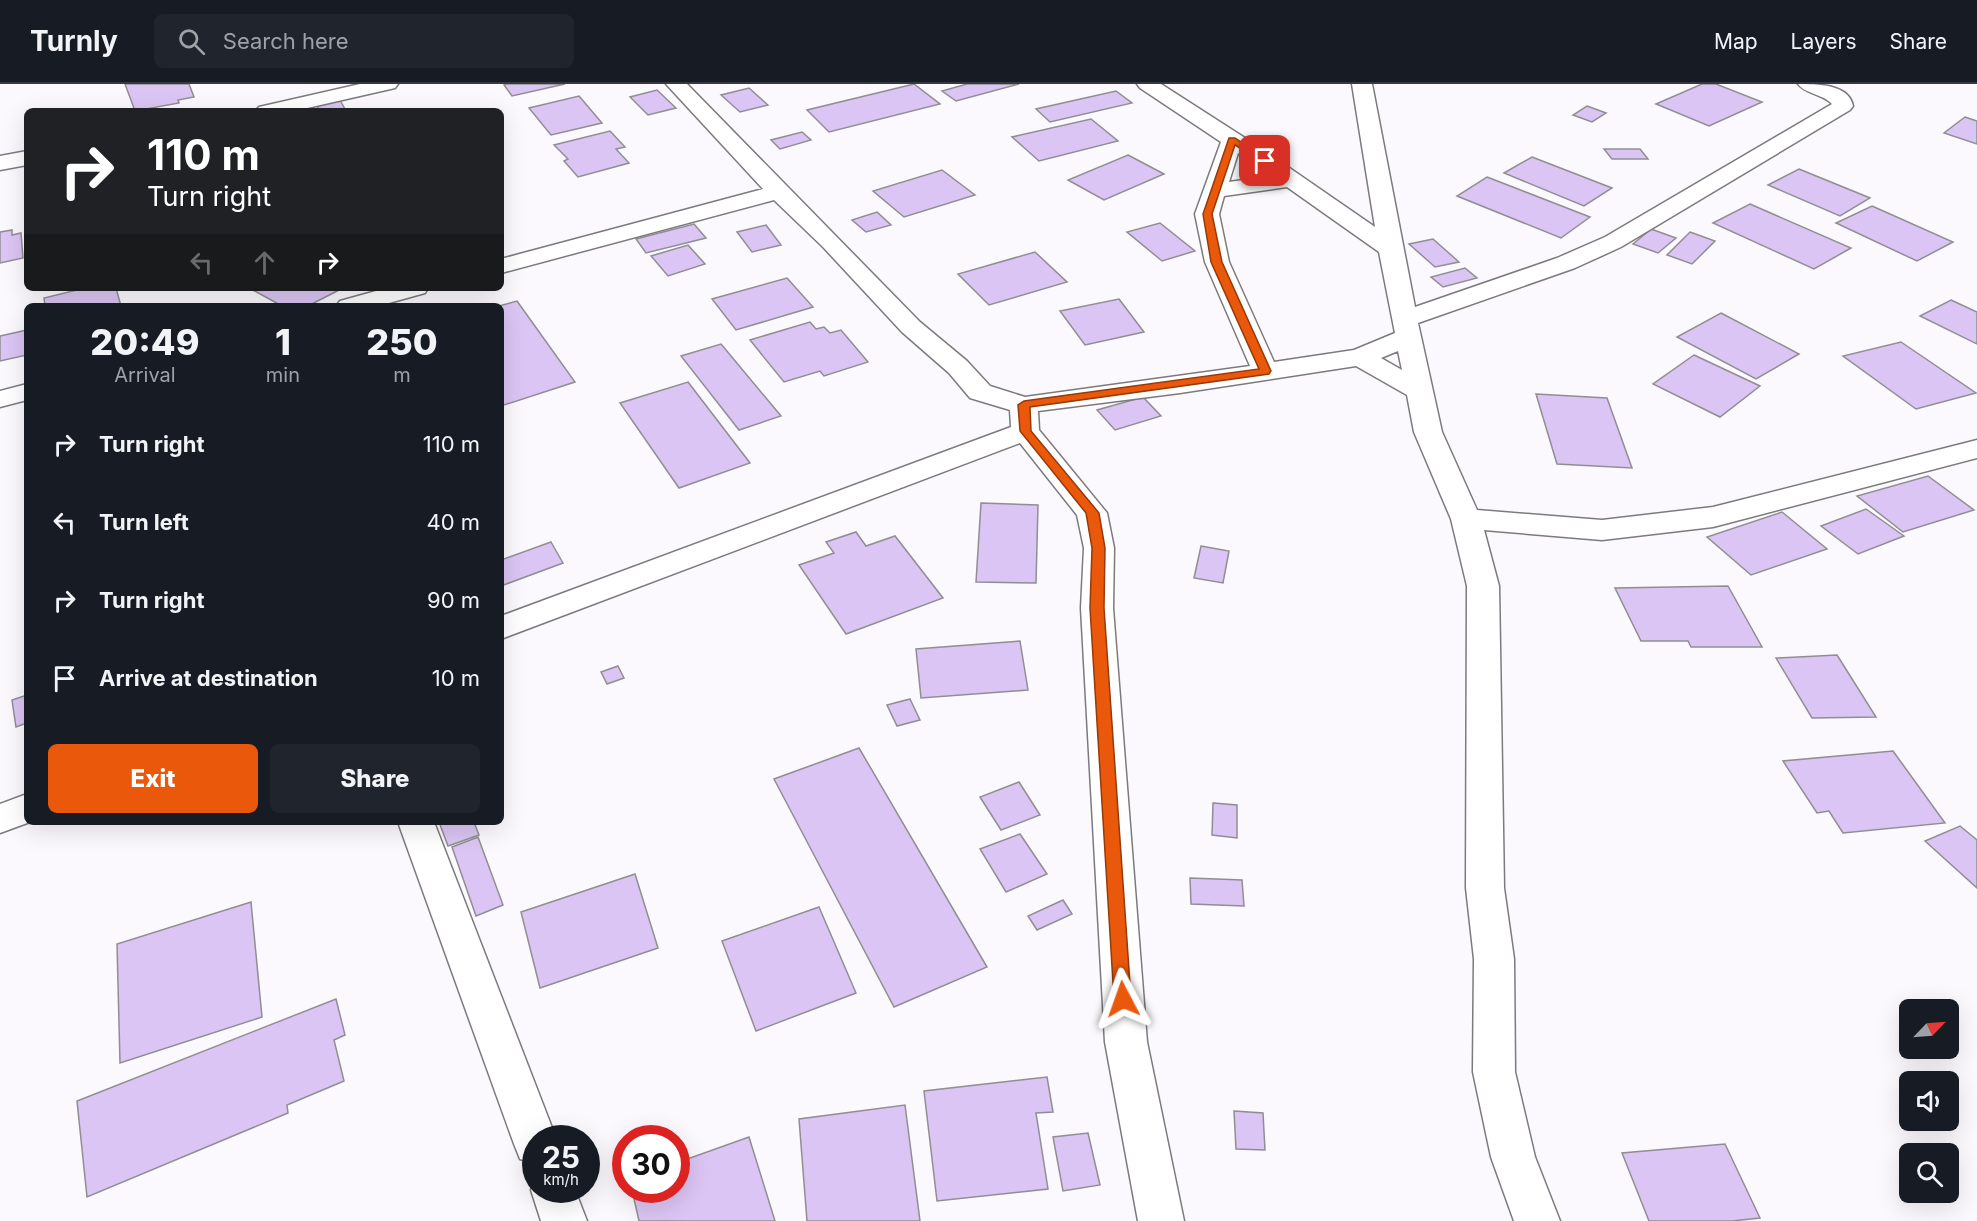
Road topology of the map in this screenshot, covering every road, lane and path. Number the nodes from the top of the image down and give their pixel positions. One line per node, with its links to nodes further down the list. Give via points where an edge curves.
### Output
1 (388, 84): 6 (street)
2 (676, 84): 11 (street)
3 (1147, 84): 7 (street)
4 (1362, 84): 13 (street)
5 (1808, 84): 17 (street, via 1830,91 1842,100 1842,106 1613,242)
6 (280, 108)
7 (1232, 140): 10 (street); 12 (street)
8 (24, 159): 9 (street)
9 (0, 163)
10 (1292, 180): 12 (street); 13 (street)
11 (780, 191): 14 (street); 23 (street, via 911,327 958,367 980,392)
12 (1215, 191): 19 (street, via 1207,214 1216,262)
13 (1390, 249): 17 (street)
14 (504, 265)
15 (406, 291): 16 (street)
16 (360, 303)
17 (1407, 328): 18 (street); 20 (street)
18 (1360, 357): 19 (street); 20 (street)
19 (1265, 371): 23 (street)
20 (1419, 391): 25 (street, via 1428,432)
21 (24, 393): 22 (street)
22 (0, 399)
23 (1025, 418): 26 (street); 33 (street, via 1092,513 1099,548 1097,608 1126,1042)
24 (1977, 449): 25 (street, via 1713,517 1602,530)
25 (1466, 519): 34 (street, via 1483,586 1485,888 1494,959 1494,1072 1513,1157)
26 (504, 627)
27 (24, 809): 28 (street)
28 (0, 819)
29 (417, 825): 30 (street)
30 (529, 1125)
31 (558, 1203): 32 (street)
32 (564, 1221)
33 (1161, 1221)
34 (1537, 1221)

